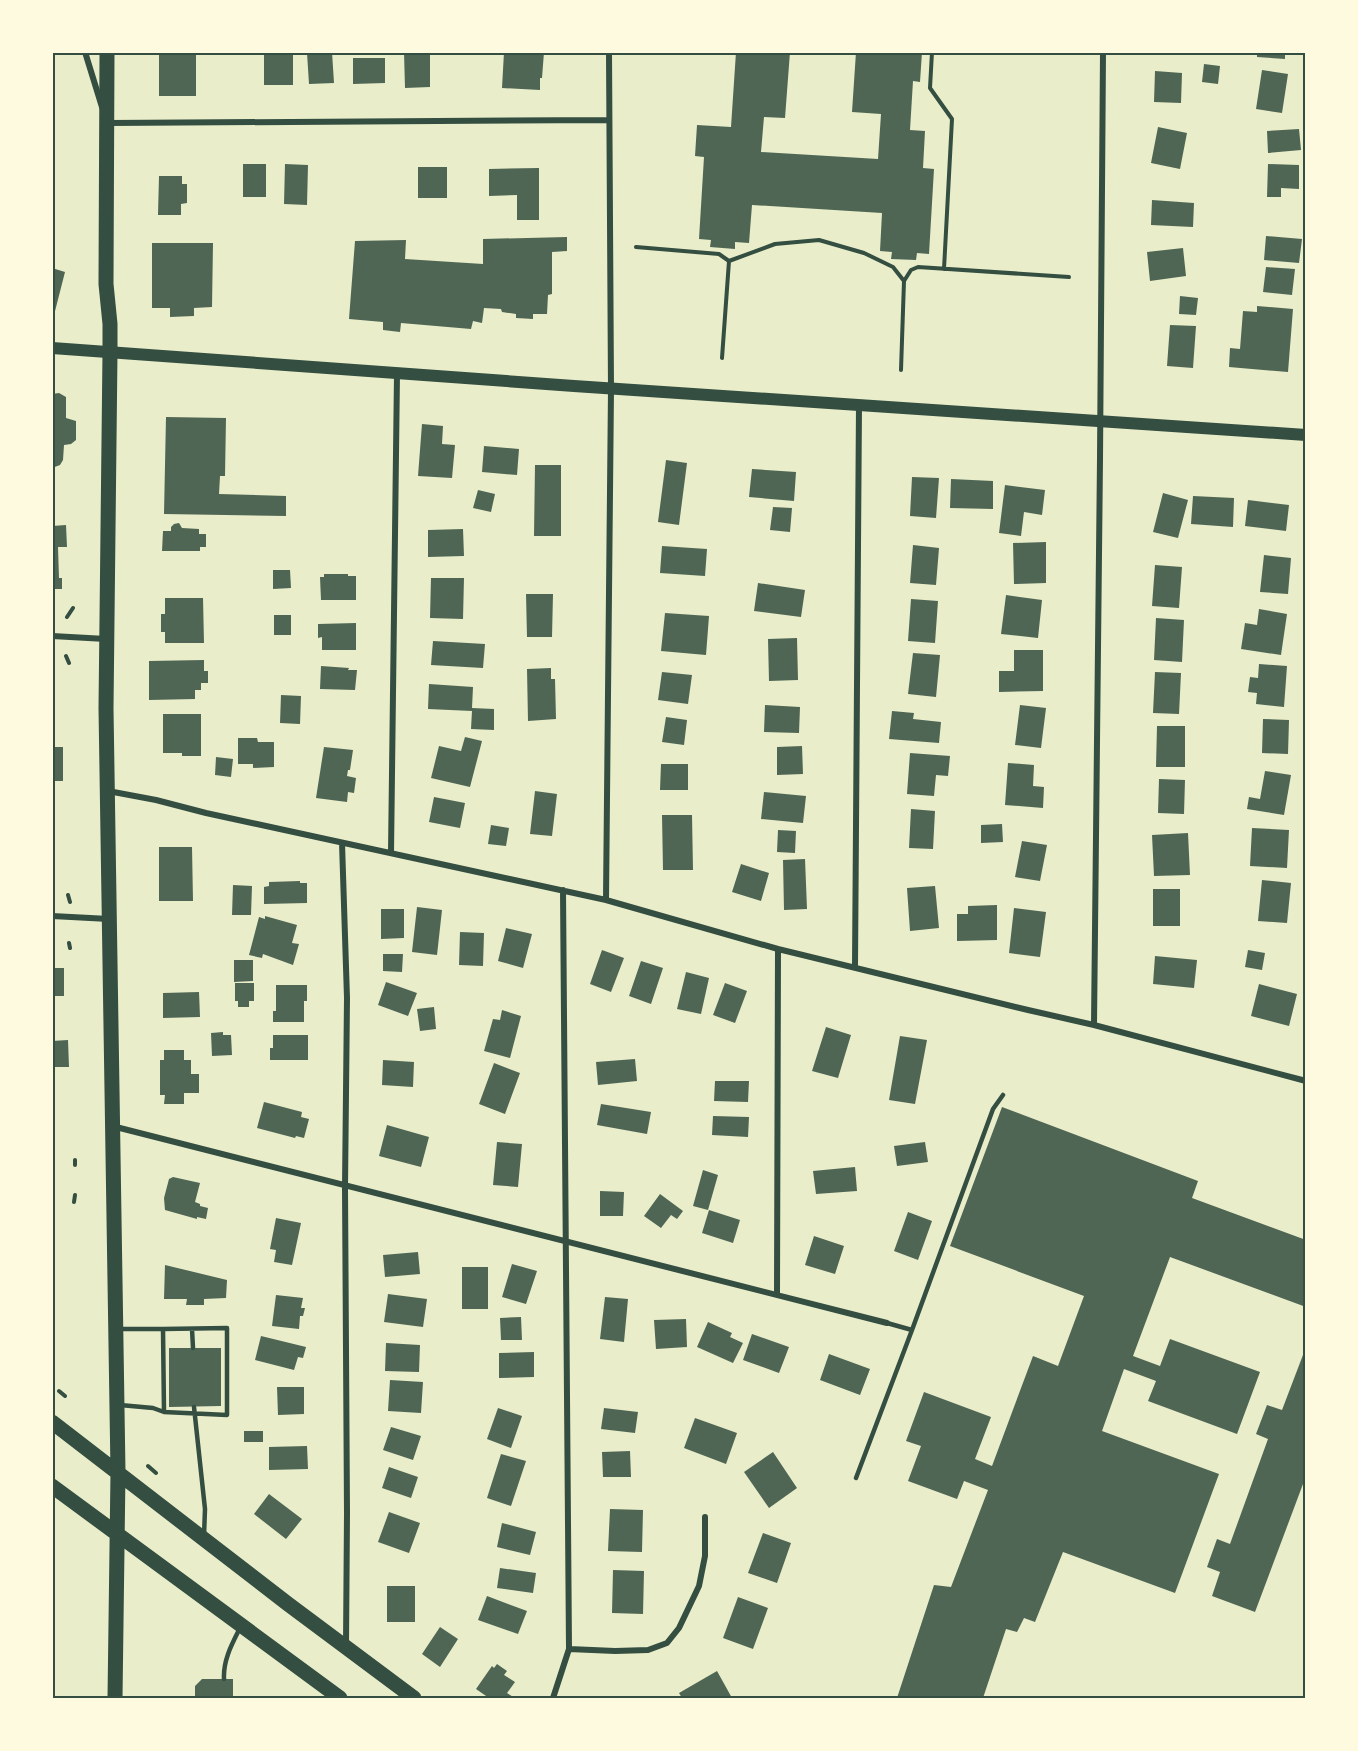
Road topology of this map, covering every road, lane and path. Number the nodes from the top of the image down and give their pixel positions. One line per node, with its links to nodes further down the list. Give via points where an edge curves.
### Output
1 (84, 52): 7 (street)
2 (107, 52): 7 (main road)
3 (609, 52): 6 (street)
4 (932, 52): 10 (path, via 930,88 952,119)
5 (1103, 52): 20 (street)
6 (609, 120): 7 (street); 18 (street)
7 (107, 123): 14 (main road, via 106,284)
8 (636, 247): 9 (path, via 719,254)
9 (729, 261): 12 (path, via 775,244 819,240 864,253 893,267); 15 (path)
10 (944, 269): 11 (path); 12 (path, via 918,267)
11 (1069, 277)
12 (904, 281): 16 (path)
13 (52, 348): 14 (main road)
14 (110, 352): 17 (main road); 25 (main road)
15 (722, 358)
16 (901, 370)
17 (398, 373): 18 (main road); 30 (street)
18 (611, 389): 19 (main road); 33 (street)
19 (859, 405): 20 (main road); 40 (street)
20 (1101, 421): 21 (main road); 41 (street)
21 (1305, 435)
22 (73, 608): 23 (path)
23 (67, 616)
24 (52, 636): 25 (street)
25 (107, 639): 28 (main road)
26 (66, 656): 27 (path)
27 (69, 663)
28 (106, 791): 29 (street); 36 (main road)
29 (342, 843): 30 (street); 45 (street, via 347,998)
30 (390, 853): 31 (street)
31 (563, 891): 33 (street); 48 (street)
32 (68, 895): 34 (path)
33 (606, 900): 39 (street)
34 (70, 902)
35 (52, 916): 36 (street)
36 (109, 920): 44 (main road)
37 (69, 943): 38 (path)
38 (70, 948)
39 (778, 949): 40 (street); 49 (street)
40 (855, 967): 41 (street)
41 (1094, 1025): 42 (street)
42 (1305, 1082)
43 (1003, 1095): 54 (lane, via 993,1109)
44 (112, 1126): 45 (street); 51 (main road)
45 (345, 1187): 48 (street); 72 (street)
46 (75, 1195): 47 (path)
47 (74, 1202)
48 (566, 1241): 49 (street); 73 (street)
49 (777, 1294): 50 (street)
50 (887, 1323): 54 (lane)
51 (116, 1329): 52 (lane); 58 (main road)
52 (163, 1329): 53 (lane); 60 (lane)
53 (192, 1329): 55 (lane); 61 (lane, via 227,1328 227,1415)
54 (912, 1330): 66 (lane)
55 (193, 1348)
56 (59, 1391): 57 (path)
57 (65, 1396)
58 (117, 1405): 60 (lane); 64 (main road)
59 (194, 1407): 61 (lane)
60 (164, 1412): 61 (lane)
61 (195, 1415): 70 (lane, via 205,1509)
62 (52, 1422): 64 (main road)
63 (148, 1466): 65 (path)
64 (118, 1472): 69 (main road); 70 (main road)
65 (156, 1473)
66 (856, 1478)
67 (52, 1486): 69 (main road)
68 (705, 1516): 73 (street, via 705,1556 699,1586 679,1628 667,1643 648,1650)
69 (118, 1535): 71 (main road); 75 (main road)
70 (204, 1539): 72 (main road)
71 (241, 1625): 74 (lane, via 223,1668); 76 (main road)
72 (346, 1647): 77 (main road)
73 (569, 1648): 78 (street)
74 (224, 1678)
75 (115, 1698)
76 (340, 1698)
77 (414, 1698)
78 (553, 1698)

